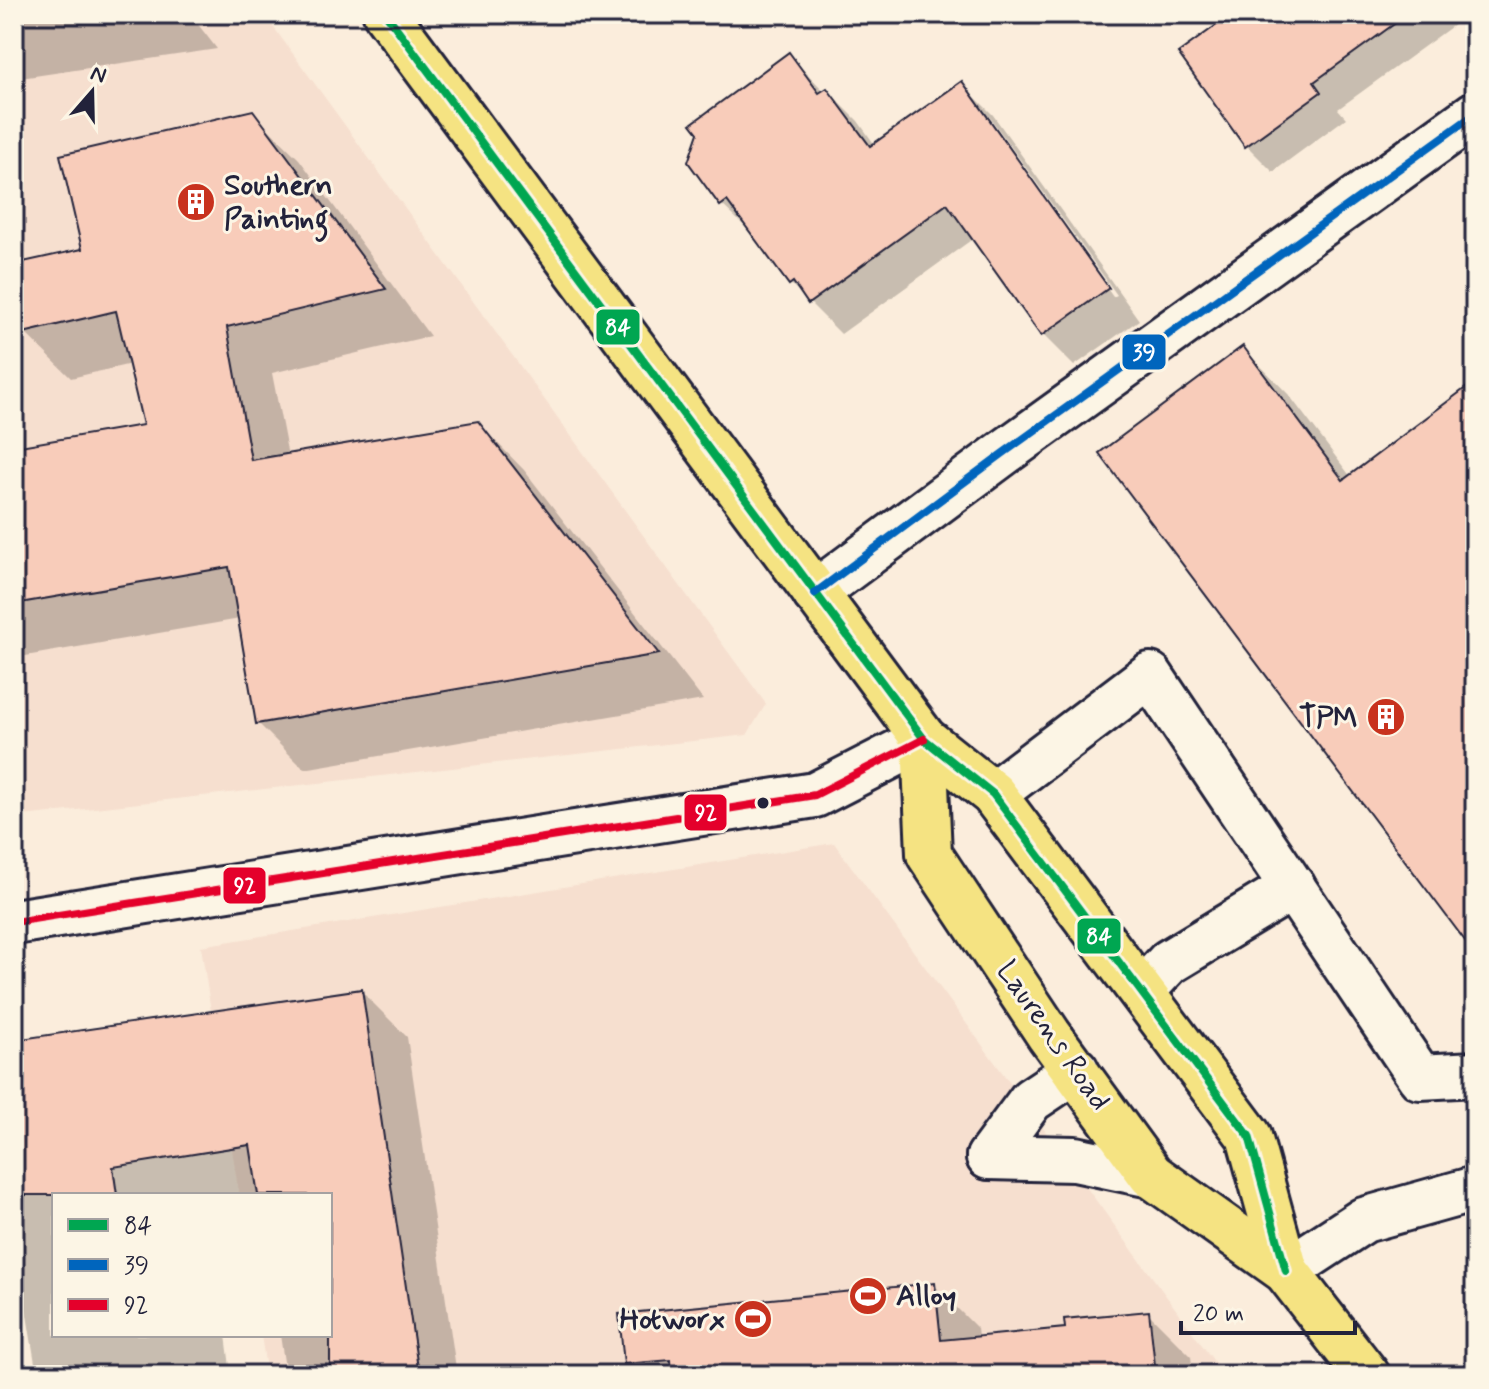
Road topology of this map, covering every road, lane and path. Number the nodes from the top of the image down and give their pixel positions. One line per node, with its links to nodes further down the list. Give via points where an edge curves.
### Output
1 (386, 14): 3 (main road, Laurens Road)
2 (1475, 114): 3 (street)
3 (815, 593): 4 (main road, Laurens Road)
4 (924, 739): 5 (main road, Laurens Road); 7 (street, via 815,795); 9 (main road, Laurens Road, via 929,854)
5 (993, 794): 6 (street, via 1150,675); 8 (main road, Laurens Road)
6 (1293, 887): 8 (street, via 1169,962); 10 (street, via 1420,1077)
7 (14, 922)
8 (1142, 991): 13 (main road, Laurens Road, via 1249,1136)
9 (1076, 1070): 11 (main road, Laurens Road); 11 (street, via 1031,1100 989,1157 1075,1159)
10 (1475, 1074)
11 (1151, 1175): 13 (main road, Laurens Road)
12 (1475, 1189): 13 (street, via 1364,1220)
13 (1286, 1271): 14 (main road, Laurens Road)
14 (1367, 1375)

